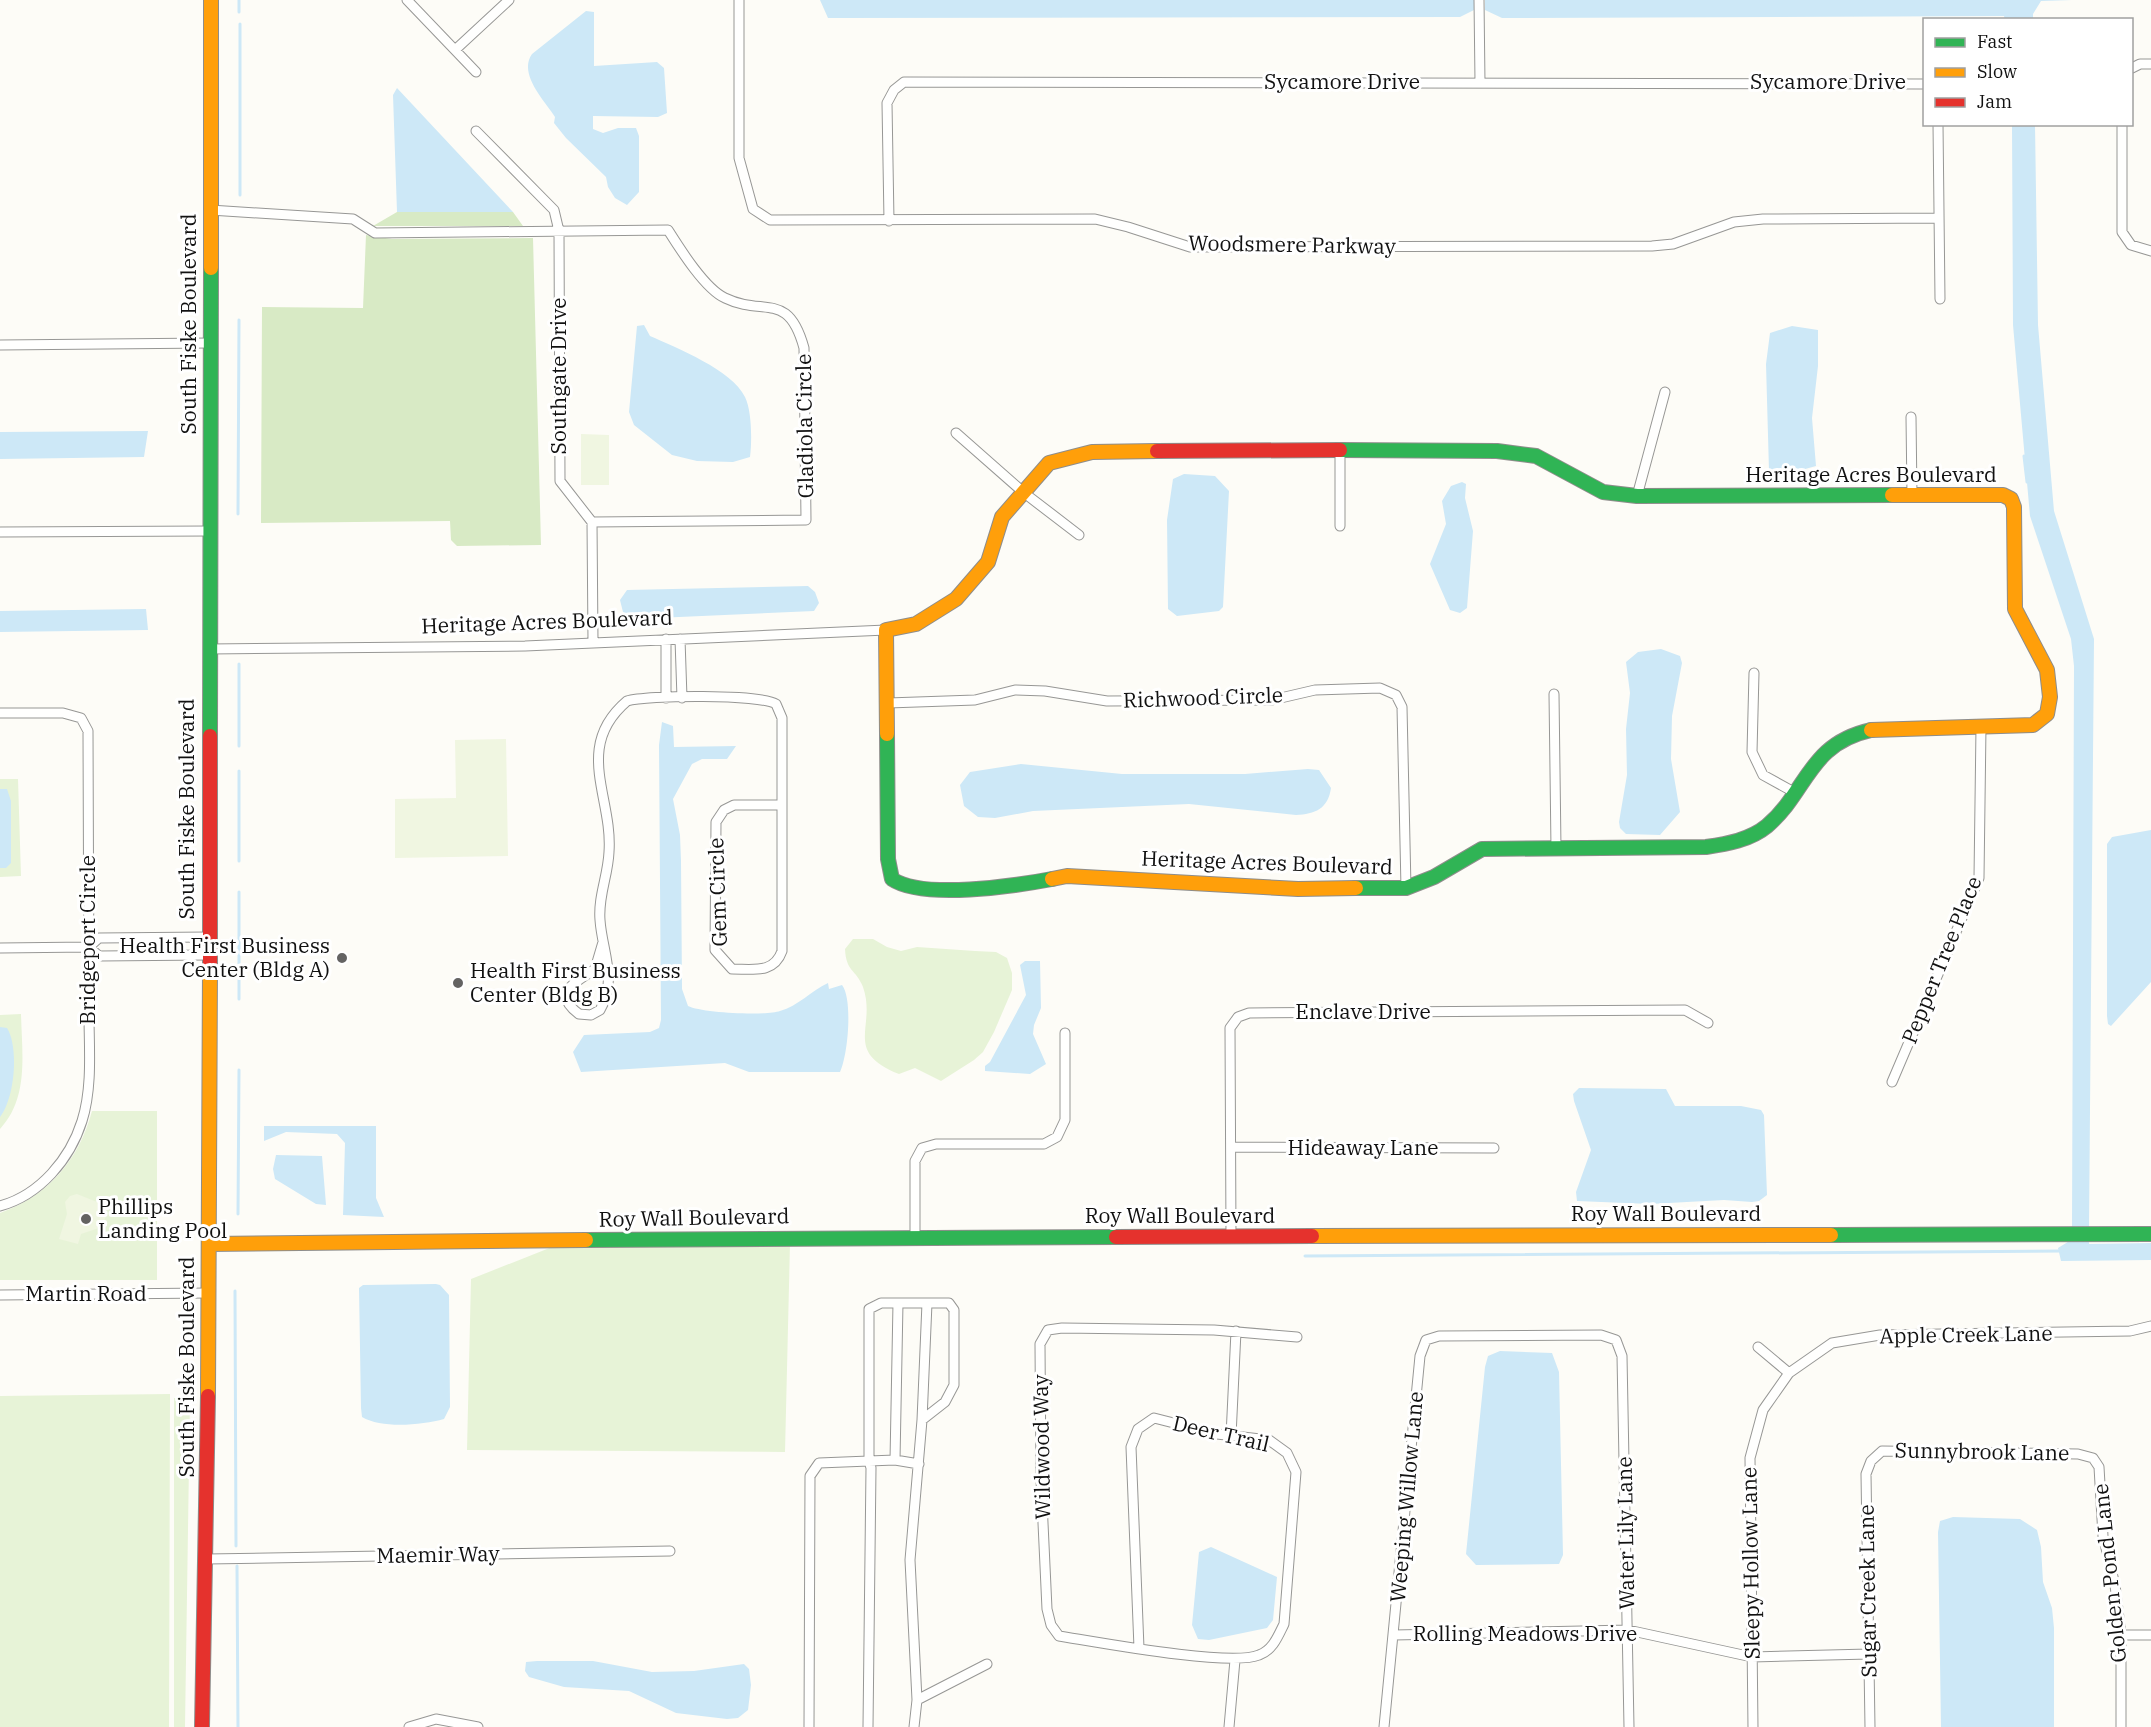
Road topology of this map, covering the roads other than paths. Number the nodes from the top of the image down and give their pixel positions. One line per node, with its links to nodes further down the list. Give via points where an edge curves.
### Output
1 (211, 0): 15 (street, South Fiske Boulevard)
2 (407, 0): 6 (street)
3 (509, 0): 6 (street)
4 (739, 0): 17 (street, Woodsmere Parkway, via 739,158 753,209 770,220)
5 (1479, 0): 10 (street)
6 (455, 50): 9 (street)
7 (2151, 64): 8 (street)
8 (2133, 68)
9 (476, 72)
10 (1480, 82): 11 (street, Sycamore Drive); 17 (street, Sycamore Drive, via 904,82 887,103)
11 (1923, 84)
12 (1938, 126): 16 (street)
13 (2122, 126): 19 (street, via 2122,232 2131,245)
14 (476, 131): 18 (street, Southgate Drive, via 554,210)
15 (210, 210): 18 (street, via 353,219 375,232); 21 (street, South Fiske Boulevard)
16 (1938, 218): 17 (street, Woodsmere Parkway, via 1763,219 1734,222 1673,244 1652,246 1202,247 1164,241 1095,219); 20 (street)
17 (889, 221)
18 (559, 231): 30 (street, Southgate Drive, via 560,481); 30 (street, Gladiola Circle, via 668,230 692,266 724,298 782,310 798,326 804,348 806,520)
19 (2151, 251)
20 (1940, 298)
21 (210, 344): 22 (street); 32 (street, South Fiske Boulevard)
22 (0, 345)
23 (1665, 392): 28 (street)
24 (1911, 417): 29 (street)
25 (956, 433): 27 (street)
26 (1340, 450): 27 (street, Heritage Acres Boulevard, via 1092,452 1049,463); 28 (street, Heritage Acres Boulevard, via 1497,451 1536,456 1603,492); 31 (street)
27 (1023, 492): 34 (street); 35 (street, Heritage Acres Boulevard, via 1002,517 988,562 956,599 916,624)
28 (1637, 496): 29 (street, Heritage Acres Boulevard)
29 (1912, 496): 46 (street, Heritage Acres Boulevard, via 2003,495 2011,499 2014,507 2015,609 2047,670 2050,697 2047,714 2033,725)
30 (592, 522): 38 (street)
31 (1340, 526)
32 (209, 531): 33 (street); 39 (street, South Fiske Boulevard)
33 (0, 532)
34 (1079, 535)
35 (886, 630): 37 (street, Heritage Acres Boulevard); 44 (street, Heritage Acres Boulevard)
36 (666, 639): 37 (street, Heritage Acres Boulevard); 38 (street, Heritage Acres Boulevard); 42 (street)
37 (680, 639): 43 (street)
38 (593, 642): 39 (street, Heritage Acres Boulevard)
39 (209, 649): 51 (street, South Fiske Boulevard)
40 (1754, 672): 47 (street, via 1752,752 1763,775)
41 (1554, 694): 49 (street)
42 (666, 698): 43 (street, Gem Circle); 52 (street, Gem Circle, via 627,701 600,740 597,771 609,836 600,899)
43 (682, 698): 48 (street, Gem Circle, via 759,698 776,704 782,718)
44 (888, 703): 50 (street, Heritage Acres Boulevard, via 888,859 892,879 902,886 1001,889 1067,876 1298,889); 50 (street, Richwood Circle, via 975,700 1015,690 1107,701 1272,700 1315,690 1380,688 1396,695 1402,707)
45 (0, 713): 53 (street, Bridgeport Circle, via 63,713 81,718 88,731)
46 (1981, 728): 47 (street, Heritage Acres Boulevard, via 1882,728 1849,736 1825,751); 58 (street, Pepper Tree Place, via 1979,878)
47 (1792, 791): 49 (street, Heritage Acres Boulevard, via 1774,819 1754,835 1731,844)
48 (782, 806): 48 (street, Gem Circle, via 782,951 769,968 732,969 715,950 716,822 724,810 734,806)
49 (1556, 848): 50 (street, Heritage Acres Boulevard, via 1482,849)
50 (1406, 888)
51 (208, 937): 53 (street, via 99,938); 55 (street, South Fiske Boulevard)
52 (603, 942): 52 (street, via 609,983 605,1002 596,1013 579,1014 569,1002 568,990 575,980 595,969)
53 (89, 947): 54 (street); 55 (street, via 99,956); 61 (street, Bridgeport Circle, via 88,1092 82,1121 68,1154 43,1183)
54 (0, 948)
55 (208, 955): 65 (street, South Fiske Boulevard)
56 (1708, 1023): 59 (street, Enclave Drive, via 1685,1010 1250,1013 1239,1017 1230,1028)
57 (1065, 1033): 63 (street, via 1065,1120 1058,1137 1044,1144 936,1144 922,1148 915,1161)
58 (1892, 1082)
59 (1231, 1148): 60 (street, Hideaway Lane); 64 (street, Enclave Drive)
60 (1494, 1148)
61 (0, 1206)
62 (2151, 1234): 64 (street, Roy Wall Boulevard)
63 (915, 1237): 64 (street, Roy Wall Boulevard); 65 (street, Roy Wall Boulevard)
64 (1231, 1237)
65 (209, 1244): 66 (street, South Fiske Boulevard)
66 (209, 1293): 67 (street, Martin Road); 84 (street, South Fiske Boulevard)
67 (0, 1294)
68 (898, 1303): 69 (street); 80 (street); 81 (street, via 881,1303 869,1309)
69 (927, 1303): 76 (street); 76 (street, via 949,1303 954,1310 954,1385 945,1402)
70 (2151, 1326): 75 (street, Apple Creek Lane, via 2130,1331 1880,1335 1832,1343)
71 (1236, 1331): 72 (street, Wildwood Way); 77 (street); 89 (street, Wildwood Way, via 1062,1328 1048,1330 1040,1344 1041,1480 1051,1625 1059,1636)
72 (1297, 1337)
73 (1616, 1340): 85 (street, Water Lily Lane, via 1622,1356); 86 (street, Weeping Willow Lane, via 1600,1335 1439,1336 1426,1340 1420,1356)
74 (1758, 1347): 75 (street)
75 (1789, 1373): 91 (street, Sleepy Hollow Lane, via 1763,1410 1750,1458)
76 (922, 1420): 82 (street)
77 (1231, 1436): 89 (street, Deer Trail, via 1154,1418 1138,1429 1131,1448); 92 (street, Deer Trail, via 1269,1440 1287,1453 1296,1472 1284,1624 1274,1644 1260,1655)
78 (1874, 1457): 79 (street, Sunnybrook Lane, via 1882,1451 2078,1454); 90 (street, Sugar Creek Lane, via 1866,1474)
79 (2093, 1458): 87 (street, Golden Pond Lane, via 2099,1467 2103,1536 2115,1585)
80 (895, 1460): 81 (street); 82 (street)
81 (868, 1461): 98 (street, via 819,1463 810,1476); 99 (street)
82 (919, 1464): 94 (street, via 910,1560)
83 (670, 1551): 84 (street, Maemir Way)
84 (207, 1559): 95 (street, South Fiske Boulevard)
85 (1628, 1630): 86 (street, Rolling Meadows Drive); 91 (street, Rolling Meadows Drive); 103 (street, Water Lily Lane)
86 (1394, 1635): 102 (street, Weeping Willow Lane)
87 (2121, 1635): 88 (street); 106 (street, Golden Pond Lane)
88 (2151, 1635)
89 (1139, 1648): 92 (street, Wildwood Way)
90 (1869, 1654): 91 (street, Rolling Meadows Drive); 105 (street, Sugar Creek Lane)
91 (1752, 1657): 104 (street, Sleepy Hollow Lane)
92 (1235, 1660): 101 (street)
93 (987, 1664): 94 (street)
94 (917, 1700): 100 (street)
95 (202, 1727)
96 (409, 1727): 97 (street, via 436,1719)
97 (478, 1727)
98 (809, 1727)
99 (868, 1727)
100 (914, 1727)
101 (1229, 1727)
102 (1384, 1727)
103 (1629, 1727)
104 (1753, 1727)
105 (1870, 1727)
106 (2121, 1727)

